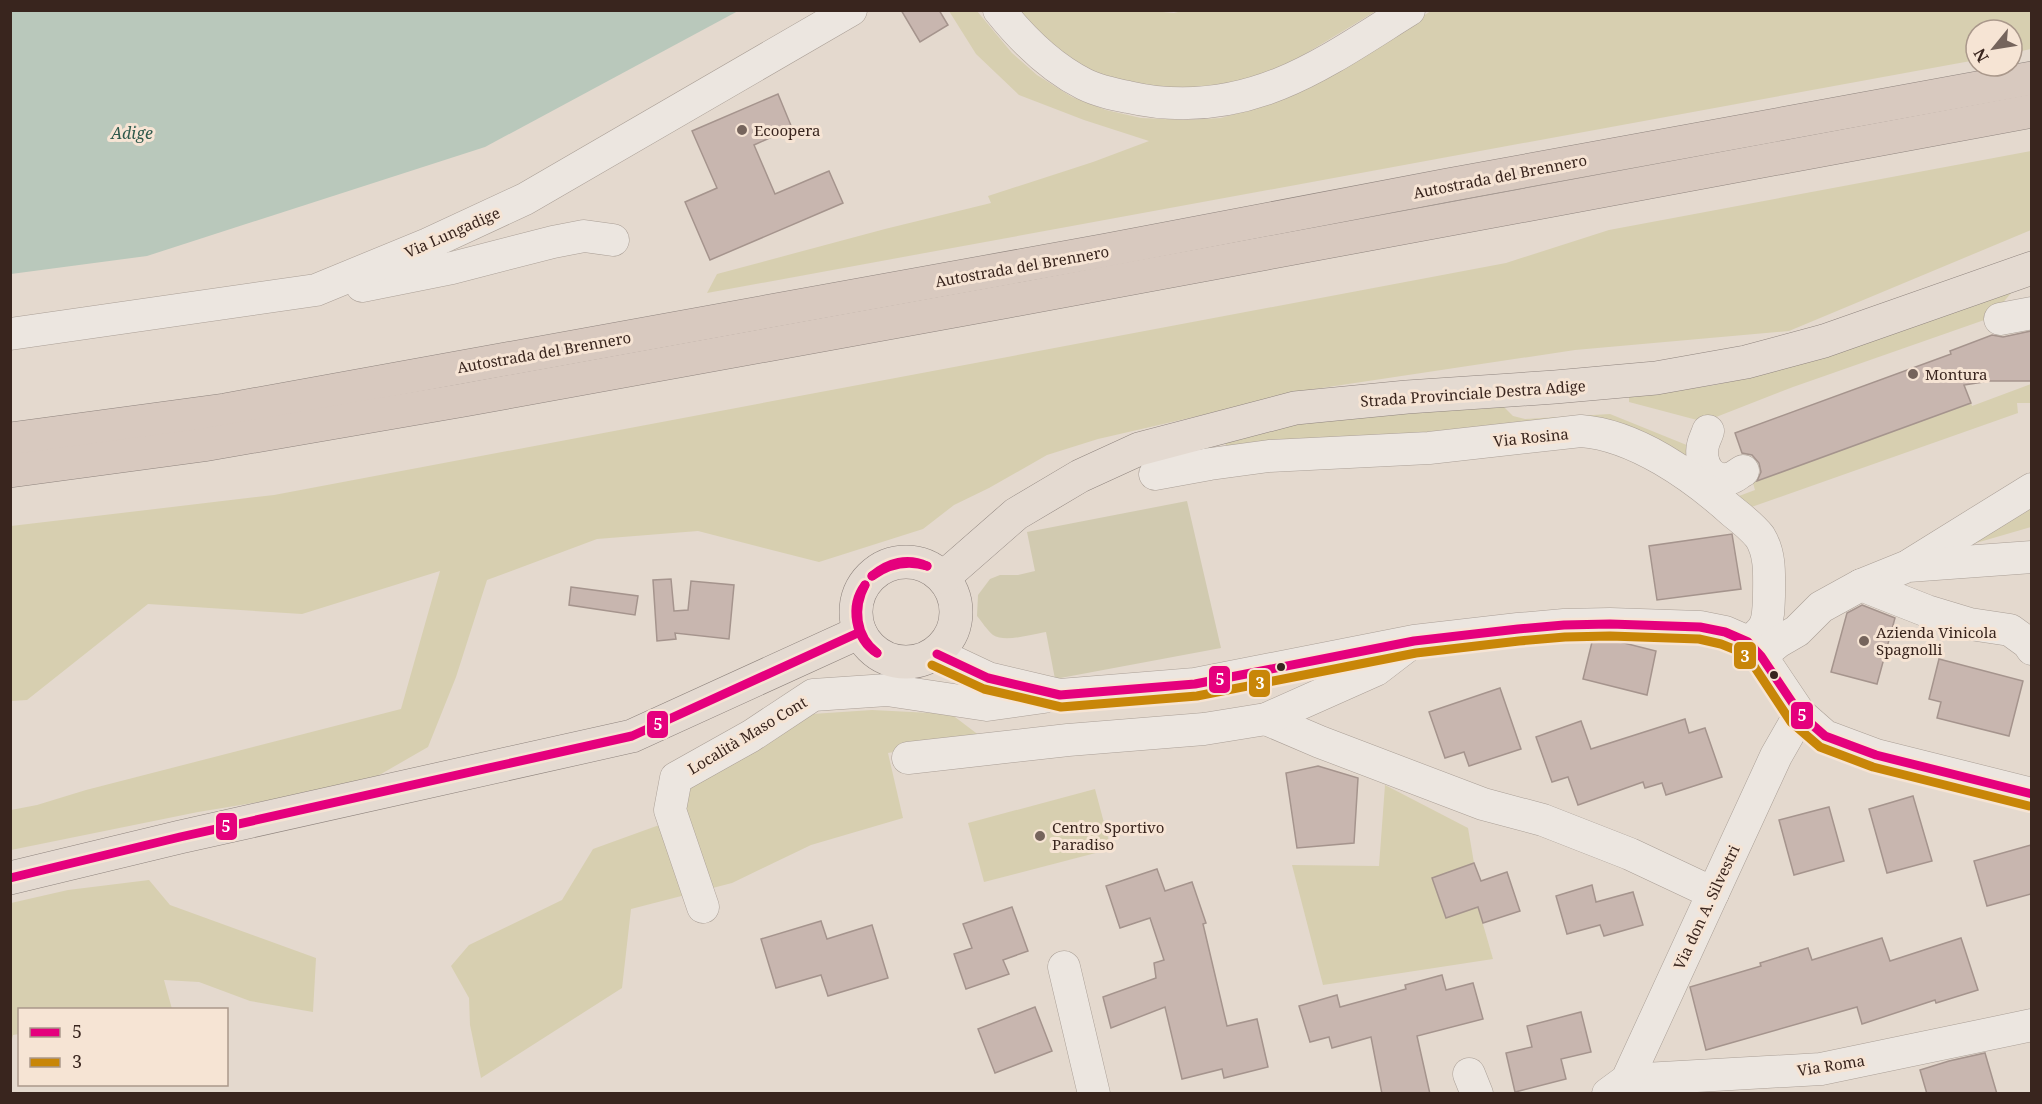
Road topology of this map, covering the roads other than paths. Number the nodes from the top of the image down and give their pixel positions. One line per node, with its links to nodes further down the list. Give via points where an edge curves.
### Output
1 (851, 10): 8 (street, Via Lungadige, via 525,199)
2 (999, 10): 3 (street, via 1022,38 1085,84 1161,104 1193,105 1246,96 1281,83)
3 (1409, 10)
4 (2031, 78): 13 (highway, Autostrada del Brennero, via 225,410)
5 (2031, 111): 14 (highway, Autostrada del Brennero, via 464,400 203,445)
6 (613, 240): 8 (street, via 584,236 331,293)
7 (2031, 268): 20 (main road, Strada Provinciale Destra Adige, via 1824,341 1746,362 1656,378 1296,408 1161,442 1080,476 1016,514)
8 (316, 290): 11 (street, Via Lungadige)
9 (2031, 313): 10 (street)
10 (2000, 319)
11 (10, 334)
12 (1708, 431): 15 (street, via 1702,458 1713,477 1732,478)
13 (10, 439)
14 (10, 471)
15 (1743, 471)
16 (1155, 474): 24 (street, Via Rosina, via 1269,456 1429,448 1581,431 1599,433 1642,450 1691,478 1759,536 1769,563 1768,619)
17 (2031, 489): 19 (street)
18 (2031, 557): 19 (street)
19 (1908, 566): 21 (street)
20 (944, 577): 22 (main road, via 927,565 908,561 888,565 871,576 860,592 855,612); 26 (main road, via 957,603 954,631)
21 (1862, 585): 24 (street, via 1821,607 1797,631); 25 (street, via 1948,618 2010,630)
22 (860, 632): 26 (main road, via 873,651 893,662 916,663); 32 (main road, via 632,736)
23 (1414, 641): 24 (street, via 1563,625 1610,624 1700,627 1725,632); 27 (street, via 1195,684); 29 (street, via 1376,670)
24 (1754, 649): 28 (street)
25 (2031, 649)
26 (937, 654): 27 (street, via 988,678)
27 (1060, 695): 34 (street, Località Maso Cont, via 987,705 887,690 813,695 676,778 670,810)
28 (1800, 714): 31 (street, via 1825,736 1844,744); 33 (street, Via don A. Silvestri, via 1776,756)
29 (1266, 719): 30 (street, via 1204,729); 33 (street, via 1483,804 1543,820 1630,854)
30 (908, 758)
31 (2031, 794)
32 (10, 878)
33 (1713, 893): 37 (street, Via don A. Silvestri)
34 (703, 907)
35 (1064, 967): 38 (street)
36 (2031, 1025): 37 (street, Via Roma, via 1821,1070)
37 (1617, 1087)
38 (1094, 1094)

